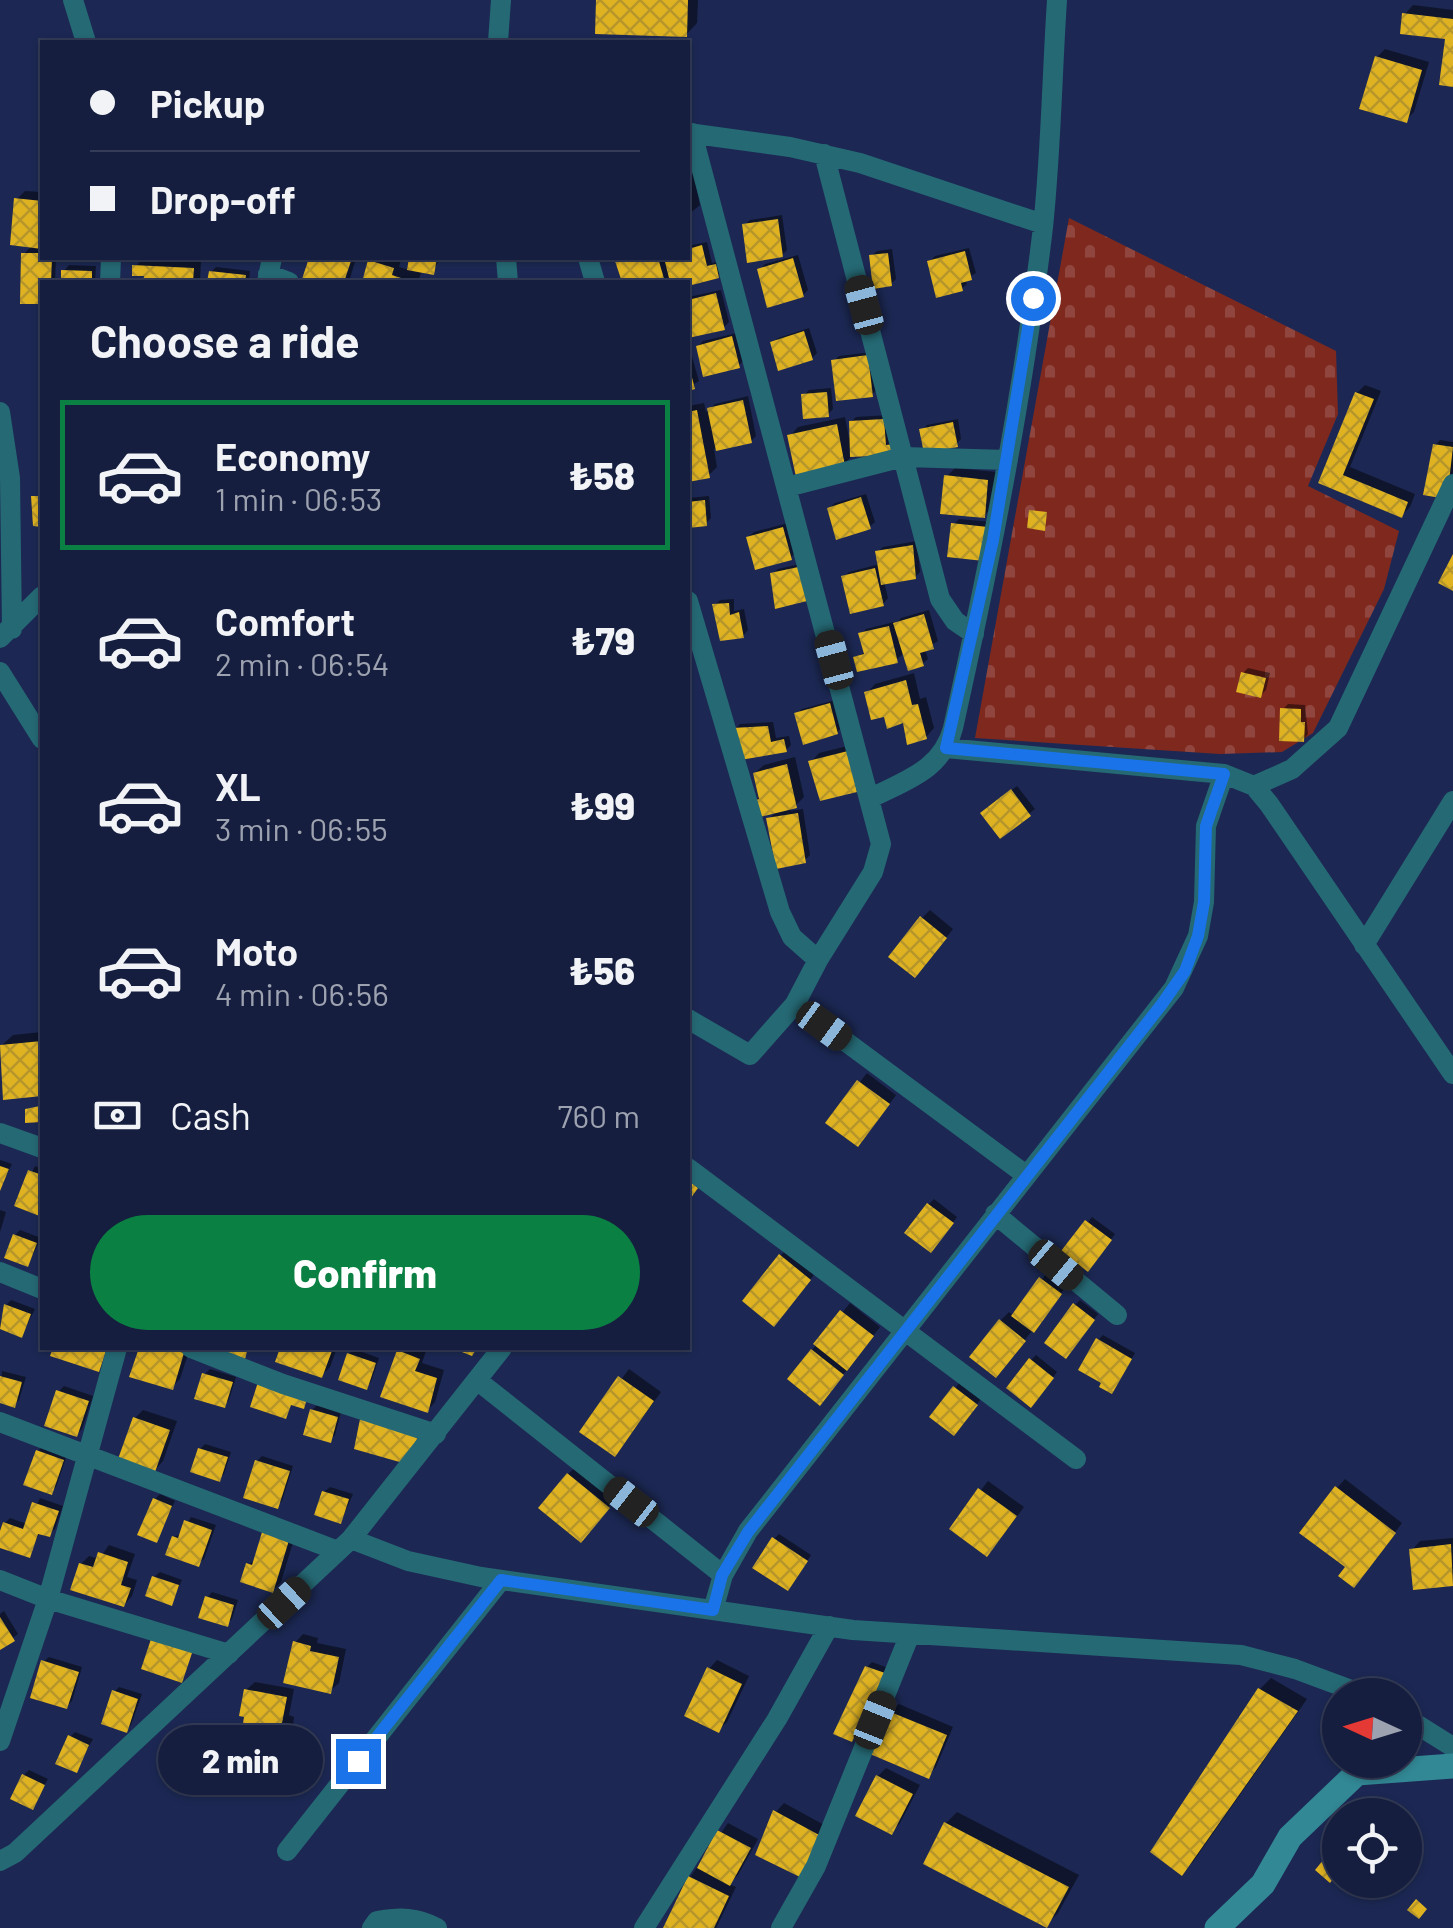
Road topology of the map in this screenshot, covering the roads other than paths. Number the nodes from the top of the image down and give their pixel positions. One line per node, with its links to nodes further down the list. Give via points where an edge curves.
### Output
1 (73, 0): 4 (street)
2 (501, 0): 5 (street)
3 (1057, 0): 8 (street)
4 (85, 40)
5 (498, 40)
6 (690, 133): 7 (street); 13 (street)
7 (824, 154): 8 (street); 10 (street)
8 (1043, 224): 11 (street)
9 (0, 412): 16 (street, via 10,478)
10 (903, 456): 11 (street); 13 (street); 17 (street, via 940,599 954,621)
11 (1008, 460): 17 (street)
12 (1453, 484): 22 (street, via 1338,728 1292,769)
13 (788, 488): 23 (street)
14 (40, 598): 16 (street)
15 (690, 608): 26 (street, via 780,912 792,937)
16 (6, 633)
17 (974, 634): 20 (street)
18 (0, 672): 19 (street)
19 (40, 736)
20 (946, 748): 21 (street); 23 (street, via 930,768)
21 (1224, 774): 22 (street); 33 (street, via 1206,826 1202,920 1185,971)
22 (1254, 786): 25 (street)
23 (871, 798): 26 (street, via 881,844 876,865)
24 (1453, 801): 25 (street)
25 (1364, 945): 29 (street)
26 (818, 960): 27 (street)
27 (795, 1004): 28 (street, via 750,1056); 33 (street)
28 (690, 1019)
29 (1453, 1074)
30 (0, 1132): 31 (street)
31 (40, 1147)
32 (690, 1170): 38 (street)
33 (1026, 1175): 34 (street)
34 (996, 1214): 37 (street); 38 (street)
35 (0, 1272): 36 (street)
36 (40, 1288)
37 (1117, 1315)
38 (904, 1332): 46 (street); 48 (street)
39 (116, 1350): 45 (street)
40 (196, 1350): 44 (street)
41 (501, 1350): 42 (street)
42 (478, 1381): 44 (street); 48 (street)
43 (0, 1422): 45 (street)
44 (436, 1434): 47 (street)
45 (88, 1457): 47 (street); 51 (street)
46 (1076, 1459)
47 (345, 1545): 50 (street); 55 (street)
48 (722, 1575): 52 (street)
49 (0, 1580): 51 (street)
50 (501, 1580): 52 (street); 61 (street)
51 (48, 1599): 55 (street); 58 (street)
52 (713, 1610): 53 (street)
53 (830, 1626): 54 (street); 65 (street)
54 (910, 1634): 56 (street, via 1241,1656); 66 (street, via 816,1866)
55 (229, 1654): 62 (street)
56 (1322, 1679)
57 (1422, 1727): 59 (street)
58 (0, 1741)
59 (1453, 1747)
60 (1453, 1766): 67 (street, via 1356,1773 1290,1838 1263,1884)
61 (287, 1851)
62 (0, 1861)
63 (372, 1928): 64 (street, via 396,1917)
64 (437, 1928)
65 (644, 1928)
66 (781, 1928)
67 (1217, 1928)

